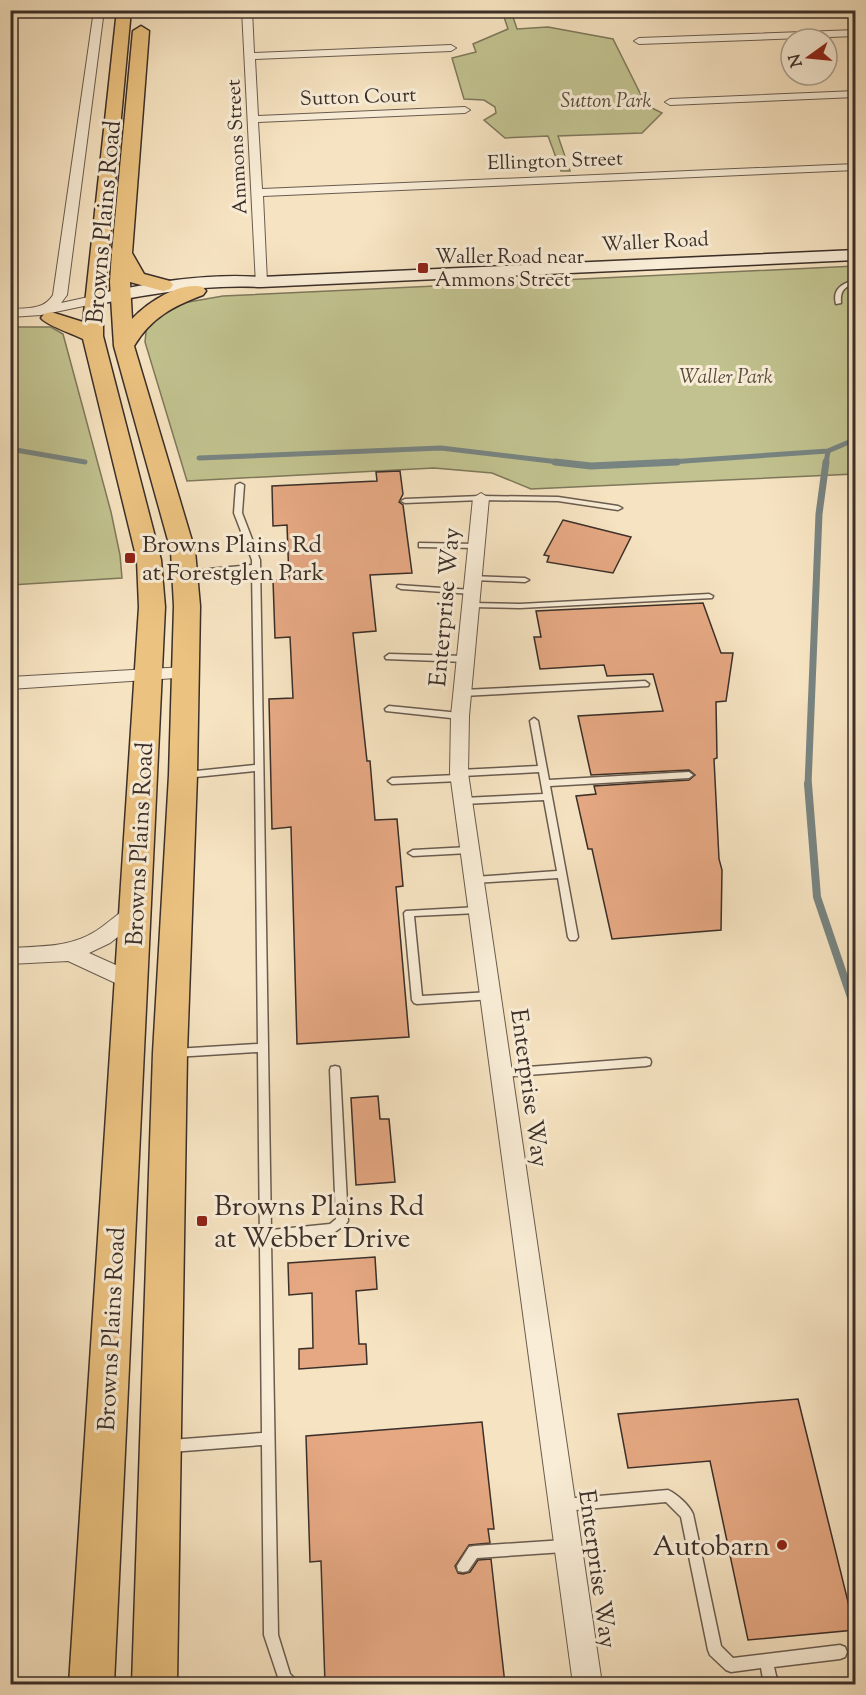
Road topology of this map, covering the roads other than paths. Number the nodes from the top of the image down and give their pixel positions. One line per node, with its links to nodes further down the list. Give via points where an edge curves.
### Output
1 (99, 10): 26 (street, Browns Plains Road, via 61,286)
2 (124, 10): 24 (main road, Browns Plains Road)
3 (143, 10): 15 (main road, Browns Plains Road)
4 (247, 10): 8 (street, Ammons Street)
5 (855, 33): 6 (street)
6 (639, 41)
7 (451, 48): 8 (street)
8 (250, 56): 12 (street, Ammons Street)
9 (855, 94): 10 (street)
10 (670, 102)
11 (465, 110): 12 (street, Sutton Court)
12 (253, 119): 14 (street, Ammons Street)
13 (855, 167): 14 (street, Ellington Street)
14 (257, 193): 17 (street, Ammons Street)
15 (122, 252): 20 (main road, via 137,278); 22 (main road, Browns Plains Road)
16 (855, 255): 17 (street, Waller Road)
17 (261, 282): 19 (street, Waller Road)
18 (855, 282): 23 (lane, via 840,288)
19 (241, 283): 20 (street, Waller Road, via 229,280); 21 (street, Waller Road)
20 (163, 285): 22 (street, Waller Road)
21 (196, 291): 22 (street, Waller Road); 29 (main road, via 168,300 137,322)
22 (119, 299): 24 (street, Waller Road); 29 (main road, Browns Plains Road)
23 (838, 303)
24 (93, 305): 26 (street); 28 (main road, Browns Plains Road)
25 (10, 313): 26 (street)
26 (46, 315): 27 (street); 28 (main road)
27 (10, 320)
28 (93, 336): 45 (main road, Browns Plains Road, via 149,560 152,607)
29 (124, 346): 37 (main road, Browns Plains Road, via 183,551)
30 (240, 485): 36 (lane, via 238,513)
31 (481, 498): 32 (lane); 33 (lane, via 558,499); 35 (street, Enterprise Way)
32 (405, 501)
33 (618, 508)
34 (422, 545): 35 (lane)
35 (477, 546): 40 (street, Enterprise Way)
36 (256, 567): 37 (lane); 52 (lane)
37 (185, 573): 44 (main road, Browns Plains Road)
38 (525, 580): 40 (lane)
39 (401, 587): 40 (lane)
40 (472, 592): 41 (lane, via 520,606); 43 (street, Enterprise Way)
41 (709, 596)
42 (389, 657): 43 (lane)
43 (466, 659): 48 (street, Enterprise Way)
44 (185, 672): 45 (street); 56 (main road, Browns Plains Road)
45 (148, 674): 46 (street); 66 (main road, Browns Plains Road)
46 (10, 683)
47 (645, 684): 48 (lane)
48 (463, 693): 50 (street, Enterprise Way)
49 (389, 710): 50 (lane)
50 (460, 716): 54 (street, Enterprise Way)
51 (534, 721): 53 (lane)
52 (259, 768): 56 (lane); 72 (lane)
53 (543, 769): 54 (lane); 58 (lane)
54 (459, 775): 57 (lane); 60 (street, Enterprise Way)
55 (689, 775): 58 (lane)
56 (183, 776): 73 (main road, Browns Plains Road)
57 (392, 781)
58 (545, 783): 59 (lane)
59 (548, 797): 60 (lane); 63 (lane)
60 (463, 801): 61 (street, Enterprise Way)
61 (470, 850): 62 (lane); 64 (street, Enterprise Way)
62 (413, 853)
63 (562, 874): 64 (lane); 67 (lane)
64 (474, 880): 65 (street, Enterprise Way)
65 (478, 910): 71 (street, Enterprise Way); 71 (lane, via 409,913 417,1000)
66 (135, 913): 68 (street, via 103,937); 70 (main road, Browns Plains Road)
67 (573, 937)
68 (70, 953): 69 (street); 70 (street)
69 (10, 956)
70 (131, 981): 87 (main road, Browns Plains Road)
71 (490, 996): 76 (street, Enterprise Way)
72 (262, 1048): 73 (lane); 77 (lane)
73 (170, 1053): 79 (main road, Browns Plains Road)
74 (646, 1062): 76 (lane)
75 (334, 1070): 77 (lane, via 342,1221 332,1229)
76 (501, 1073): 80 (street, Enterprise Way)
77 (265, 1236): 78 (lane)
78 (268, 1439): 79 (lane); 86 (lane, via 271,1635)
79 (160, 1447): 83 (main road, Browns Plains Road)
80 (561, 1505): 81 (street, Enterprise Way); 85 (lane, via 668,1496 687,1514 715,1650 731,1665)
81 (567, 1545): 82 (lane, via 474,1552); 90 (street, Enterprise Way)
82 (463, 1566)
83 (156, 1635): 88 (main road, Browns Plains Road); 89 (main road)
84 (840, 1652): 85 (lane)
85 (766, 1661): 91 (lane)
86 (288, 1681)
87 (91, 1684)
88 (155, 1684)
89 (176, 1684)
90 (588, 1684)
91 (771, 1684)

